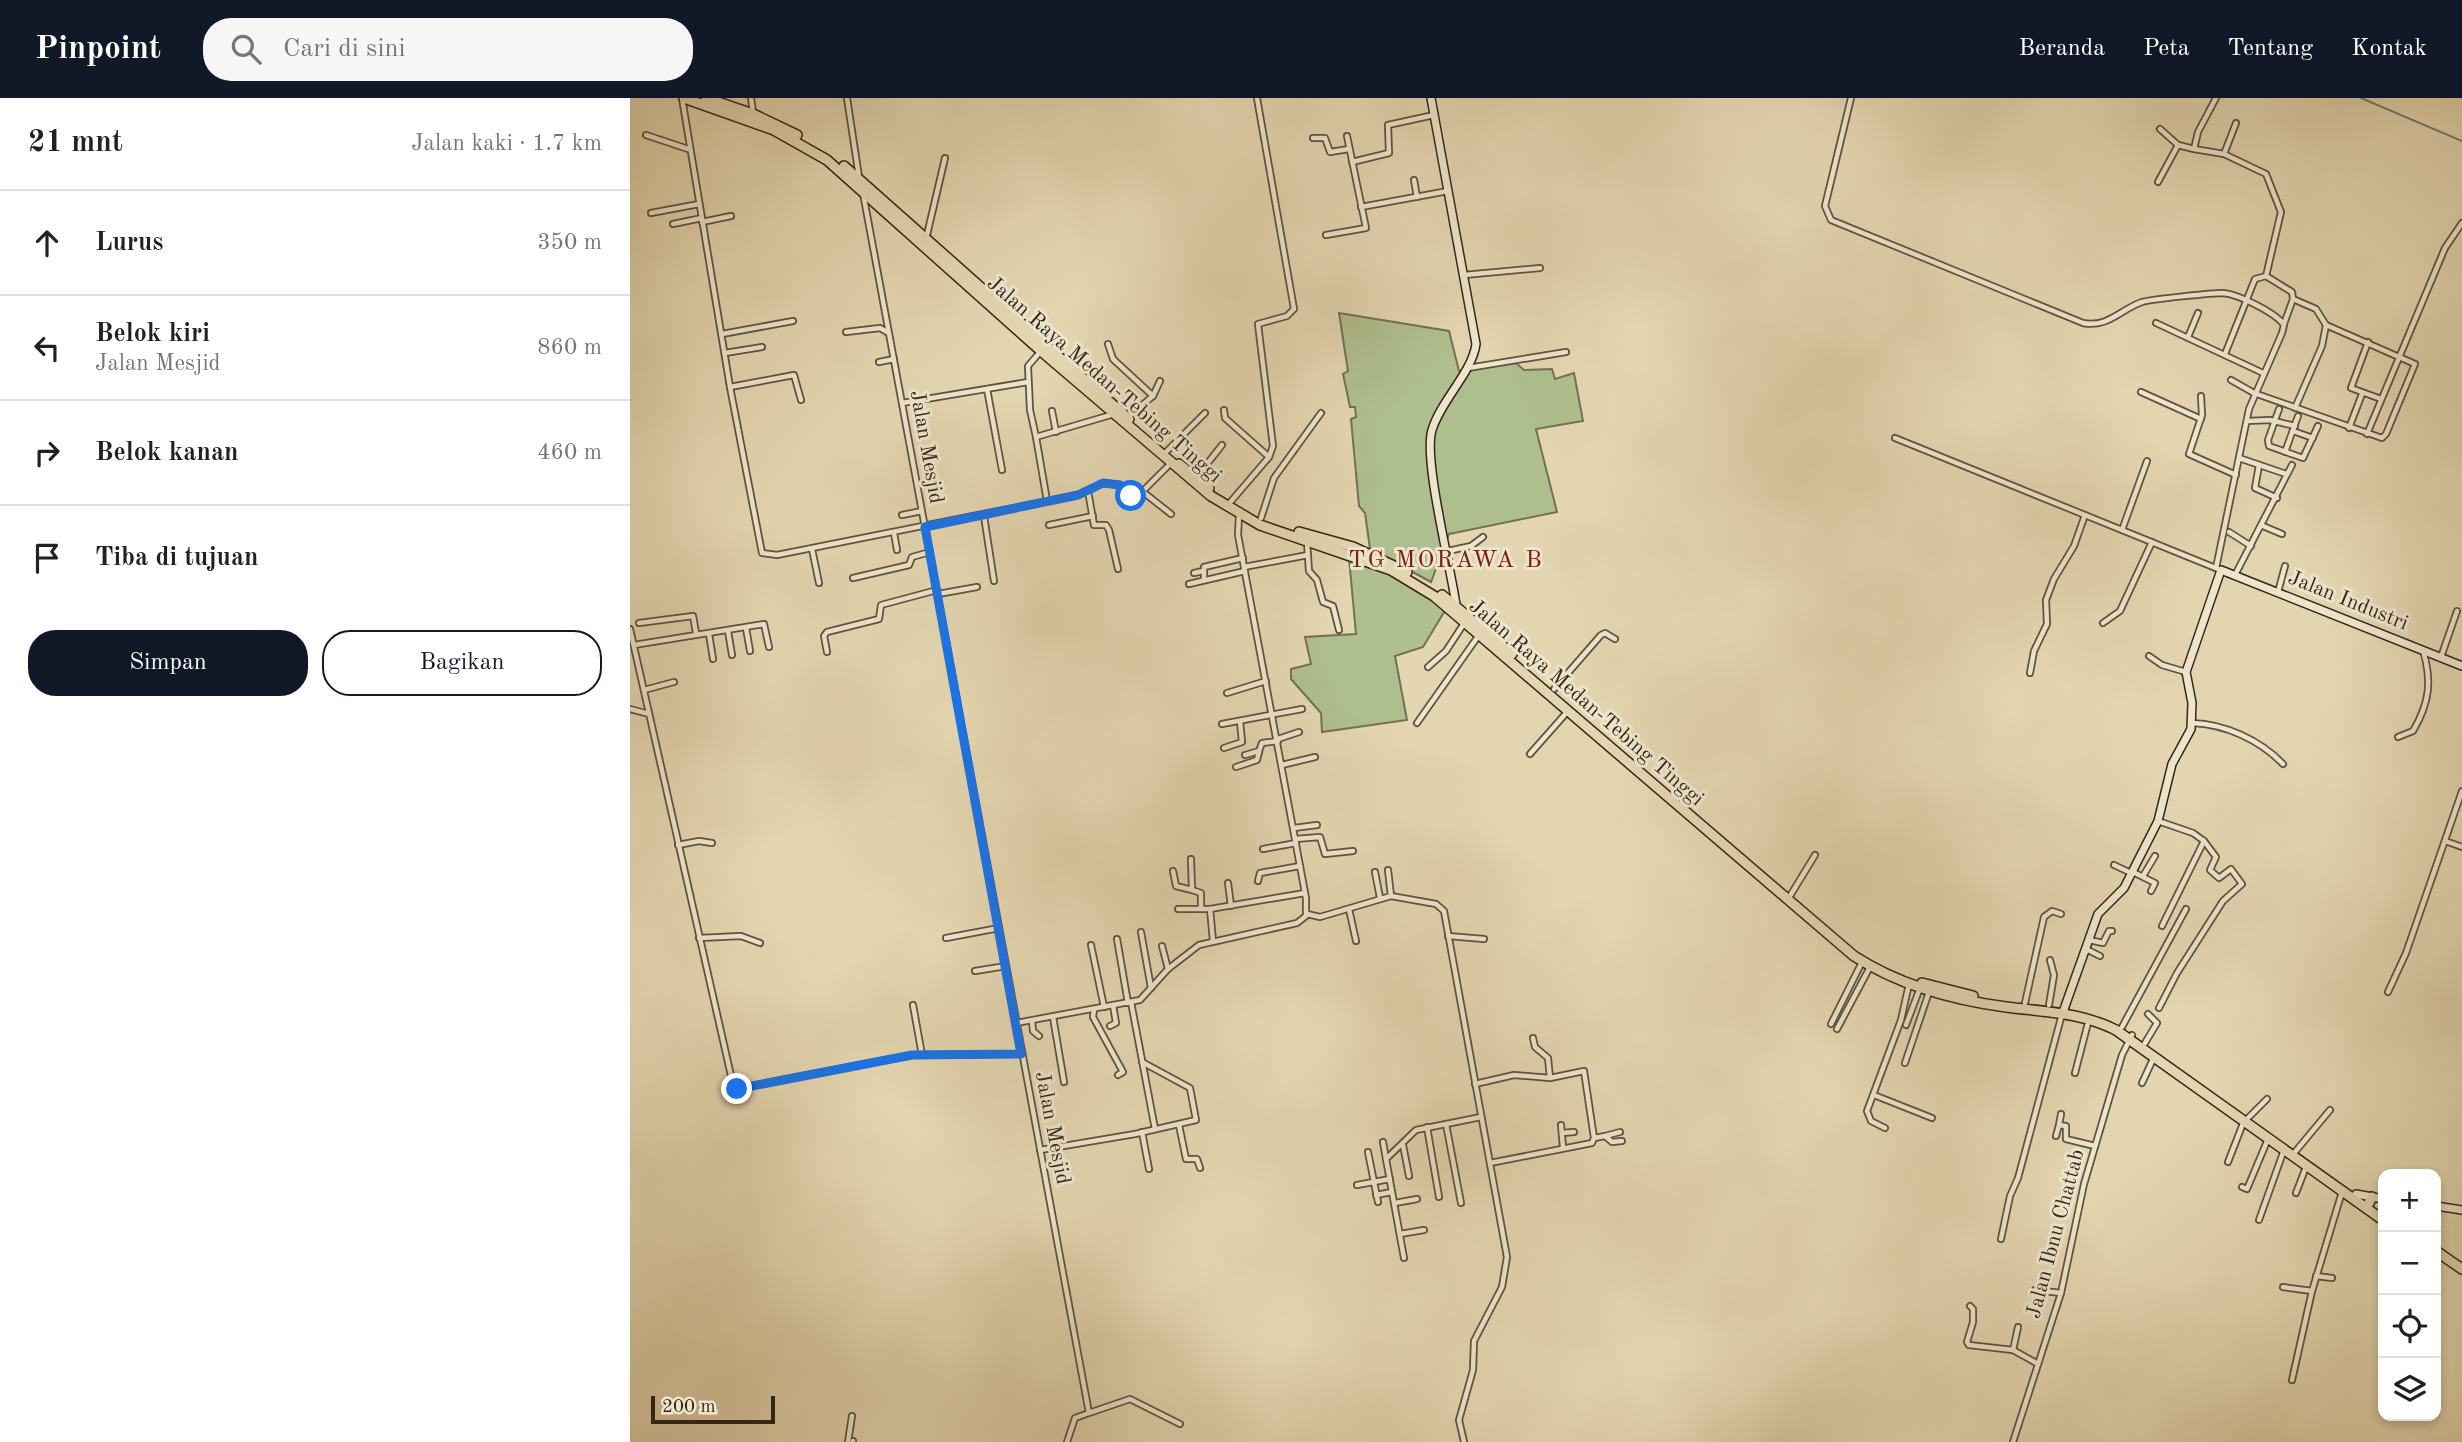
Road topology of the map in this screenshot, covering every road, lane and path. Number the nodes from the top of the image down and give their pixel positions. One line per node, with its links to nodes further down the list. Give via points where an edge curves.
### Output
1 (683, 98): 17 (street); 26 (highway, Jalan Raya Medan-Tebing Tinggi, via 747,119 809,148)
2 (706, 98): 9 (highway, Jalan Raya Medan-Tebing Tinggi)
3 (751, 98): 9 (street)
4 (847, 98): 23 (street)
5 (1257, 98): 101 (street, via 1294,303 1290,314 1263,320 1258,327 1273,441)
6 (1431, 98): 10 (street)
7 (1851, 98): 42 (street, via 1825,206 1831,220 2090,324 2103,323 2150,300 2220,293)
8 (2216, 98): 19 (street)
9 (753, 114): 23 (highway, Jalan Raya Medan-Tebing Tinggi, via 811,143)
10 (1434, 115): 22 (street, via 1388,125 1390,153); 27 (street)
11 (2236, 123): 20 (street)
12 (2160, 129): 16 (street)
13 (646, 135): 17 (street)
14 (1347, 136): 18 (street)
15 (1313, 138): 18 (street, via 1325,138 1330,152)
16 (2178, 145): 19 (street); 25 (street)
17 (688, 149): 29 (street)
18 (1349, 149): 22 (street)
19 (2194, 149): 20 (street)
20 (2224, 154): 40 (street, via 2264,171 2278,203 2280,220)
21 (945, 159): 37 (street)
22 (1352, 162): 30 (street)
23 (859, 178): 37 (highway, Jalan Raya Medan-Tebing Tinggi)
24 (1414, 180): 28 (street)
25 (2158, 182)
26 (862, 191): 49 (street, Jalan Mesjid); 55 (highway, Jalan Raya Medan-Tebing Tinggi)
27 (1449, 191): 28 (street); 39 (street)
28 (1417, 197): 30 (street)
29 (699, 204): 31 (street); 33 (street)
30 (1361, 207): 36 (street, via 1366,228)
31 (651, 213)
32 (731, 216): 33 (street)
33 (702, 220): 35 (street); 50 (street)
34 (2462, 223): 59 (street, via 2445,248)
35 (673, 224)
36 (1326, 235)
37 (926, 239): 62 (highway, Jalan Raya Medan-Tebing Tinggi)
38 (1540, 268): 39 (street)
39 (1463, 275): 63 (street, via 1476,344)
40 (2266, 276): 41 (street, via 2292,292); 42 (street, via 2255,279)
41 (2293, 299): 46 (street); 47 (street, via 2316,309)
42 (2248, 303): 46 (street); 58 (street)
43 (2198, 313): 51 (street)
44 (793, 321): 50 (street)
45 (2156, 323): 51 (street)
46 (2284, 325): 64 (street)
47 (2326, 325): 52 (street); 78 (street, via 2322,346)
48 (846, 332): 49 (street, via 880,328)
49 (888, 333): 60 (street, Jalan Mesjid)
50 (722, 334): 57 (street)
51 (2188, 337): 58 (street)
52 (2368, 342): 59 (street); 72 (street, via 2351,388)
53 (1108, 344): 73 (street, via 1113,359)
54 (762, 347): 57 (street)
55 (1041, 351): 62 (highway, Jalan Raya Medan-Tebing Tinggi); 67 (street, via 1028,366)
56 (1566, 352): 63 (street)
57 (725, 353): 68 (street)
58 (2225, 354): 64 (street)
59 (2399, 355): 75 (street); 94 (street, via 2415,362 2412,372 2385,436)
60 (894, 359): 61 (street); 77 (street, Jalan Mesjid)
61 (879, 362)
62 (1062, 364): 84 (highway, Jalan Raya Medan-Tebing Tinggi); 86 (highway, Jalan Raya Medan-Tebing Tinggi)
63 (1467, 368): 139 (street, via 1443,404 1429,445)
64 (2263, 373): 71 (street)
65 (2231, 380): 71 (street)
66 (1160, 381): 73 (street)
67 (1028, 383): 69 (street); 95 (street)
68 (730, 387): 76 (street, via 794,375); 137 (street, via 762,553)
69 (988, 389): 77 (street); 107 (street)
70 (2141, 392): 87 (street)
71 (2254, 393): 78 (street); 88 (street)
72 (2362, 394): 75 (street); 91 (street)
73 (1153, 396): 86 (street)
74 (2201, 396): 87 (street)
75 (2381, 399): 94 (street)
76 (801, 400)
77 (902, 403): 117 (street, Jalan Mesjid)
78 (2295, 408): 91 (street)
79 (1224, 410): 101 (street, via 1225,418)
80 (2279, 410): 89 (street)
81 (1052, 411): 93 (street)
82 (1205, 413): 99 (street)
83 (1321, 413): 125 (street, via 1274,478)
84 (1114, 414): 93 (street); 104 (highway, Jalan Raya Medan-Tebing Tinggi)
85 (2298, 416): 92 (street)
86 (1127, 417): 99 (highway, Jalan Raya Medan-Tebing Tinggi)
87 (2201, 419): 109 (street, via 2189,454)
88 (2246, 421): 89 (street); 102 (street)
89 (2275, 421): 92 (street); 100 (street, via 2267,443)
90 (2318, 426): 97 (street)
91 (2349, 428): 94 (street)
92 (2294, 429): 97 (street); 100 (street)
93 (1056, 432): 95 (street)
94 (2367, 434)
95 (1036, 437): 115 (street)
96 (1895, 438): 122 (street)
97 (2313, 438): 100 (street, via 2303,458)
98 (1222, 445): 110 (street)
99 (1166, 452): 110 (highway, Jalan Raya Medan-Tebing Tinggi)
100 (2286, 452)
101 (1269, 457): 116 (street)
102 (2239, 458): 105 (street); 109 (street)
103 (2147, 461): 129 (street)
104 (1170, 464): 112 (street); 116 (highway, Jalan Raya Medan-Tebing Tinggi)
105 (2259, 465): 108 (street); 113 (street, via 2254,486)
106 (2292, 465): 108 (street)
107 (1002, 470)
108 (2286, 474): 114 (street)
109 (2236, 475): 146 (street)
110 (1196, 478): 116 (highway, Jalan Raya Medan-Tebing Tinggi)
111 (1087, 490): 112 (street, via 1105,483 1120,485 1134,498); 115 (street); 124 (street)
112 (1143, 492): 120 (street)
113 (2268, 494): 114 (street); 118 (street)
114 (2277, 498): 118 (street)
115 (1047, 501): 123 (street)
116 (1228, 504): 121 (highway, Jalan Raya Medan-Tebing Tinggi); 125 (highway, Jalan Raya Medan-Tebing Tinggi)
117 (922, 510): 119 (street); 128 (street, Jalan Mesjid)
118 (2271, 510): 127 (street)
119 (902, 514)
120 (1171, 514)
121 (1239, 514): 134 (highway, Jalan Raya Medan-Tebing Tinggi); 142 (street)
122 (2085, 514): 129 (street); 183 (street, via 2046,600 2047,624 2034,651)
123 (984, 516): 128 (street); 152 (street)
124 (1093, 516): 126 (street); 144 (street, via 1095,526 1108,527)
125 (1261, 518): 158 (highway, Jalan Raya Medan-Tebing Tinggi, via 1388,561)
126 (1049, 525)
127 (2263, 526): 132 (street); 136 (street)
128 (925, 527): 131 (street); 140 (street, Jalan Mesjid)
129 (2122, 530): 135 (street)
130 (2229, 532): 136 (street)
131 (894, 533): 137 (street); 138 (street)
132 (2282, 534)
133 (1483, 537): 139 (street, via 1471,546)
134 (1307, 541): 141 (street); 160 (highway, Jalan Raya Medan-Tebing Tinggi, via 1391,570)
135 (2152, 542): 146 (street); 162 (street, via 2120,611)
136 (2250, 546): 149 (street)
137 (812, 549): 153 (street)
138 (897, 550)
139 (1448, 551): 158 (street)
140 (930, 552): 150 (street, via 912,557 909,565); 156 (street, Jalan Mesjid)
141 (1308, 555): 145 (street); 165 (street, via 1309,572 1317,580 1324,603 1334,606)
142 (1243, 558): 145 (street); 147 (street)
143 (2285, 566): 157 (street)
144 (1118, 569)
145 (1245, 569): 151 (street); 184 (street)
146 (2219, 569): 149 (street, Jalan Industri); 182 (street)
147 (1203, 570): 148 (street); 151 (street)
148 (1194, 573)
149 (2235, 575): 157 (street, Jalan Industri)
150 (853, 578)
151 (1203, 580): 154 (street)
152 (994, 581)
153 (819, 583)
154 (1189, 584)
155 (977, 587): 156 (street)
156 (937, 592): 175 (street, via 881,605 879,619 827,632); 248 (street, Jalan Mesjid)
157 (2278, 592): 173 (street, Jalan Industri)
158 (1456, 605): 186 (highway, Jalan Raya Medan-Tebing Tinggi)
159 (2457, 611): 178 (street)
160 (1465, 621): 169 (highway, Jalan Raya Medan-Tebing Tinggi); 181 (street, via 1446,651)
161 (639, 623): 167 (street, via 693,616)
162 (2103, 623)
163 (746, 627): 166 (street); 172 (street, via 764,624); 174 (street)
164 (630, 629): 171 (street)
165 (1339, 630)
166 (728, 631): 168 (street); 176 (street)
167 (696, 634): 168 (street); 171 (street)
168 (709, 634): 179 (street)
169 (1480, 634): 191 (highway, Jalan Raya Medan-Tebing Tinggi); 195 (street)
170 (1615, 639): 186 (street, via 1601,635)
171 (634, 645): 187 (street)
172 (769, 648)
173 (2423, 650): 178 (street, Jalan Industri); 199 (street, via 2430,670 2427,694 2415,727)
174 (750, 651)
175 (827, 652)
176 (732, 655)
177 (2149, 656): 182 (street)
178 (2441, 657): 180 (street, Jalan Industri)
179 (713, 659)
180 (2462, 666)
181 (1428, 667)
182 (2186, 672): 196 (street)
183 (2031, 673)
184 (1266, 681): 188 (street); 193 (street)
185 (674, 682): 187 (street)
186 (1554, 689): 237 (highway, Jalan Raya Medan-Tebing Tinggi)
187 (644, 690): 192 (street)
188 (1227, 693)
189 (630, 709): 192 (street)
190 (1302, 709): 193 (street)
191 (1569, 711): 203 (street); 265 (highway, Jalan Raya Medan-Tebing Tinggi, via 1801,913)
192 (649, 714): 217 (street)
193 (1273, 714): 194 (street); 200 (street)
194 (1240, 721): 197 (street); 201 (street, via 1241,743)
195 (1417, 723)
196 (2192, 723): 206 (street, via 2211,723 2237,734 2267,748); 210 (street, via 2172,764)
197 (1222, 724)
198 (1299, 732): 200 (street)
199 (2398, 737)
200 (1278, 740): 202 (street, via 1262,743); 207 (street)
201 (1224, 748)
202 (1259, 751): 204 (street); 208 (street, via 1257,760)
203 (1530, 754)
204 (1245, 755)
205 (1315, 757): 207 (street)
206 (2283, 764)
207 (1282, 765): 212 (street)
208 (1236, 767)
209 (2462, 791): 215 (street)
210 (2158, 821): 214 (street); 229 (street)
211 (1317, 825): 212 (street)
212 (1294, 828): 213 (street)
213 (1296, 841): 219 (street); 220 (street, via 1320,836 1325,854); 225 (street)
214 (2204, 841): 247 (street); 279 (street, via 2216,857 2210,870 2220,878 2231,869 2242,884 2223,901)
215 (2445, 841): 218 (street); 272 (street)
216 (712, 843): 217 (street)
217 (678, 845): 252 (street)
218 (2462, 847)
219 (1263, 849)
220 (1353, 850)
221 (1815, 855): 237 (street)
222 (2155, 856): 230 (street)
223 (1191, 859): 233 (street)
224 (2114, 865): 229 (street)
225 (1300, 866): 231 (street, via 1260,873); 235 (street)
226 (1388, 870): 236 (street)
227 (1173, 871): 233 (street, via 1175,885)
228 (1375, 872): 238 (street)
229 (2132, 872): 230 (street); 256 (street, via 2122,891 2100,910)
230 (2143, 876): 234 (street, via 2155,884)
231 (1258, 881)
232 (1228, 883): 239 (street)
233 (1192, 890): 240 (street, via 1201,893)
234 (2151, 891)
235 (1305, 893): 239 (street); 245 (street)
236 (1391, 896): 238 (street); 251 (street, via 1441,906)
237 (1790, 896): 274 (highway, Jalan Raya Medan-Tebing Tinggi, via 1843,942 1882,967 1969,995)
238 (1380, 898): 243 (street)
239 (1231, 906): 242 (street)
240 (1201, 908): 241 (street); 242 (street)
241 (1178, 909)
242 (1210, 909): 257 (street)
243 (1349, 909): 245 (street, via 1317,917); 258 (street)
244 (2186, 909): 290 (street)
245 (1307, 914): 257 (street, via 1297,923)
246 (2061, 914): 274 (street, via 2052,911 2044,917)
247 (2162, 926)
248 (999, 928): 253 (street); 266 (street, Jalan Mesjid)
249 (2112, 931): 256 (street, via 2103,943)
250 (1142, 932): 270 (street)
251 (1448, 936): 255 (street); 306 (street)
252 (699, 938): 259 (street, via 741,936); 297 (street, via 734,1089)
253 (946, 938)
254 (1117, 939): 273 (street)
255 (1484, 939)
256 (2089, 940): 262 (street)
257 (1213, 941): 267 (street, via 1199,945)
258 (1356, 941)
259 (760, 943)
260 (1091, 945): 278 (street)
261 (1162, 946): 267 (street)
262 (2086, 949): 263 (street); 281 (street)
263 (2100, 956)
264 (2050, 960): 277 (street, via 2054,975)
265 (1867, 964): 269 (highway, Jalan Raya Medan-Tebing Tinggi); 287 (street); 291 (street)
266 (1006, 966): 268 (street); 286 (street, Jalan Mesjid)
267 (1168, 969): 270 (street)
268 (975, 971)
269 (1909, 983): 271 (highway, Jalan Raya Medan-Tebing Tinggi); 307 (street)
270 (1151, 988): 273 (street, via 1140,1000)
271 (1925, 989): 281 (highway, Jalan Raya Medan-Tebing Tinggi, via 1971,1002); 288 (street); 300 (street)
272 (2388, 992)
273 (1129, 1002): 276 (street); 299 (street)
274 (2025, 1003): 277 (highway, Jalan Raya Medan-Tebing Tinggi)
275 (913, 1005): 297 (street)
276 (1113, 1005): 278 (street); 289 (street, via 1116,1023)
277 (2049, 1005): 281 (highway, Jalan Raya Medan-Tebing Tinggi)
278 (1104, 1007): 280 (street)
279 (2159, 1008)
280 (1094, 1009): 283 (street); 302 (street, via 1093,1017 1123,1072)
281 (2064, 1010): 284 (highway, Jalan Raya Medan-Tebing Tinggi); 290 (highway, Jalan Raya Medan-Tebing Tinggi, via 2090,1013); 368 (street)
282 (2148, 1014): 295 (street, via 2157,1023)
283 (1053, 1017): 285 (street); 304 (street)
284 (2089, 1018): 292 (highway, Jalan Raya Medan-Tebing Tinggi); 301 (street)
285 (1031, 1021): 286 (street); 293 (street)
286 (1016, 1023): 296 (street, Jalan Mesjid)
287 (1831, 1024)
288 (1906, 1025)
289 (1110, 1026)
290 (2122, 1027): 292 (highway, Jalan Raya Medan-Tebing Tinggi)
291 (1838, 1029)
292 (2131, 1036): 295 (highway, Jalan Raya Medan-Tebing Tinggi); 298 (highway, Jalan Raya Medan-Tebing Tinggi); 332 (street, Jalan Ibnu Chattab)
293 (1039, 1037)
294 (1533, 1038): 303 (street, via 1535,1047 1548,1058)
295 (2145, 1043): 313 (highway, Jalan Raya Medan-Tebing Tinggi)
296 (1021, 1054): 297 (street); 334 (street, Jalan Mesjid)
297 (922, 1055)
298 (2155, 1056): 305 (street); 313 (highway, Jalan Raya Medan-Tebing Tinggi)
299 (1142, 1062): 315 (street, via 1190,1088 1196,1120); 320 (street)
300 (1905, 1063)
301 (2075, 1073)
302 (1118, 1075)
303 (1550, 1078): 306 (street, via 1514,1075); 327 (street, via 1584,1071)
304 (1064, 1082)
305 (2142, 1083)
306 (1475, 1084): 311 (street)
307 (1874, 1095): 312 (street); 319 (street, via 1868,1116)
308 (2267, 1099): 313 (street)
309 (2330, 1110): 337 (street)
310 (2061, 1114): 317 (street)
311 (1481, 1117): 314 (street); 340 (street)
312 (1932, 1118)
313 (2246, 1120): 328 (highway, Jalan Raya Medan-Tebing Tinggi); 337 (highway, Jalan Raya Medan-Tebing Tinggi); 339 (street)
314 (1446, 1124): 318 (street); 360 (street)
315 (1179, 1125): 320 (street); 342 (street, via 1186,1159 1197,1159)
316 (1561, 1125): 324 (street)
317 (2059, 1125): 326 (street); 332 (street, via 2066,1126 2066,1139)
318 (1427, 1127): 331 (street, via 1416,1130); 354 (street)
319 (1885, 1128)
320 (1155, 1129): 321 (street)
321 (1142, 1132): 334 (street); 343 (street)
322 (1574, 1132): 324 (street)
323 (1620, 1132): 325 (street)
324 (1562, 1133): 333 (street)
325 (1605, 1136): 327 (street); 329 (street, via 1612,1142)
326 (2056, 1136)
327 (1594, 1138): 333 (street, via 1591,1144)
328 (2268, 1139): 335 (highway, Jalan Raya Medan-Tebing Tinggi); 348 (street, via 2247,1189)
329 (1622, 1141)
330 (1383, 1142): 338 (street)
331 (1403, 1144): 338 (street); 344 (street)
332 (2095, 1146): 380 (street, Jalan Ibnu Chattab)
333 (1563, 1147): 340 (street)
334 (1040, 1150): 387 (street, Jalan Mesjid)
335 (2284, 1150): 341 (highway, Jalan Raya Medan-Tebing Tinggi); 365 (street)
336 (1368, 1152): 346 (street)
337 (2295, 1152): 353 (highway, Jalan Raya Medan-Tebing Tinggi)
338 (1386, 1159): 345 (street)
339 (2228, 1162)
340 (1490, 1163): 392 (street, via 1506,1248 1506,1274 1474,1341 1473,1370 1459,1420)
341 (2306, 1166): 349 (highway, Jalan Raya Medan-Tebing Tinggi); 351 (street)
342 (1200, 1168)
343 (1149, 1169)
344 (1409, 1176)
345 (1390, 1179): 346 (street); 350 (street)
346 (1374, 1182): 347 (street); 352 (street)
347 (1357, 1185)
348 (2242, 1188)
349 (2342, 1191): 353 (highway, Jalan Raya Medan-Tebing Tinggi); 374 (street)
350 (1392, 1192): 352 (street); 359 (street)
351 (2296, 1193)
352 (1376, 1195): 358 (street)
353 (2355, 1196): 357 (highway, Jalan Raya Medan-Tebing Tinggi); 364 (highway, Jalan Raya Medan-Tebing Tinggi)
354 (1439, 1197)
355 (1417, 1199): 359 (street)
356 (2378, 1199): 357 (street)
357 (2371, 1200): 362 (highway, Jalan Raya Medan-Tebing Tinggi)
358 (1378, 1202)
359 (1395, 1203): 367 (street)
360 (1461, 1203)
361 (2441, 1207): 363 (street)
362 (2378, 1208)
363 (2462, 1210)
364 (2378, 1216)
365 (2259, 1220)
366 (1424, 1230): 367 (street)
367 (1400, 1234): 370 (street)
368 (2001, 1239)
369 (2441, 1254): 372 (highway)
370 (1404, 1258)
371 (2441, 1260): 373 (highway)
372 (2462, 1269)
373 (2462, 1275)
374 (2316, 1276): 375 (street); 378 (street)
375 (2332, 1278)
376 (2283, 1287): 378 (street)
377 (2035, 1290): 379 (street)
378 (2312, 1291): 386 (street)
379 (2052, 1292): 380 (street); 381 (street)
380 (2060, 1293): 381 (street, Jalan Ibnu Chattab)
381 (2058, 1300): 385 (street, Jalan Ibnu Chattab)
382 (1970, 1306): 384 (street, via 1974,1314 1969,1345)
383 (2018, 1327): 384 (street)
384 (2013, 1350): 385 (street)
385 (2038, 1364): 393 (street, Jalan Ibnu Chattab)
386 (2292, 1380)
387 (1089, 1412): 389 (street, via 1129,1399); 391 (street, via 1075,1418)
388 (852, 1416): 390 (street)
389 (1180, 1424)
390 (852, 1441)
391 (1067, 1442)
392 (1464, 1442)
393 (2013, 1442)

